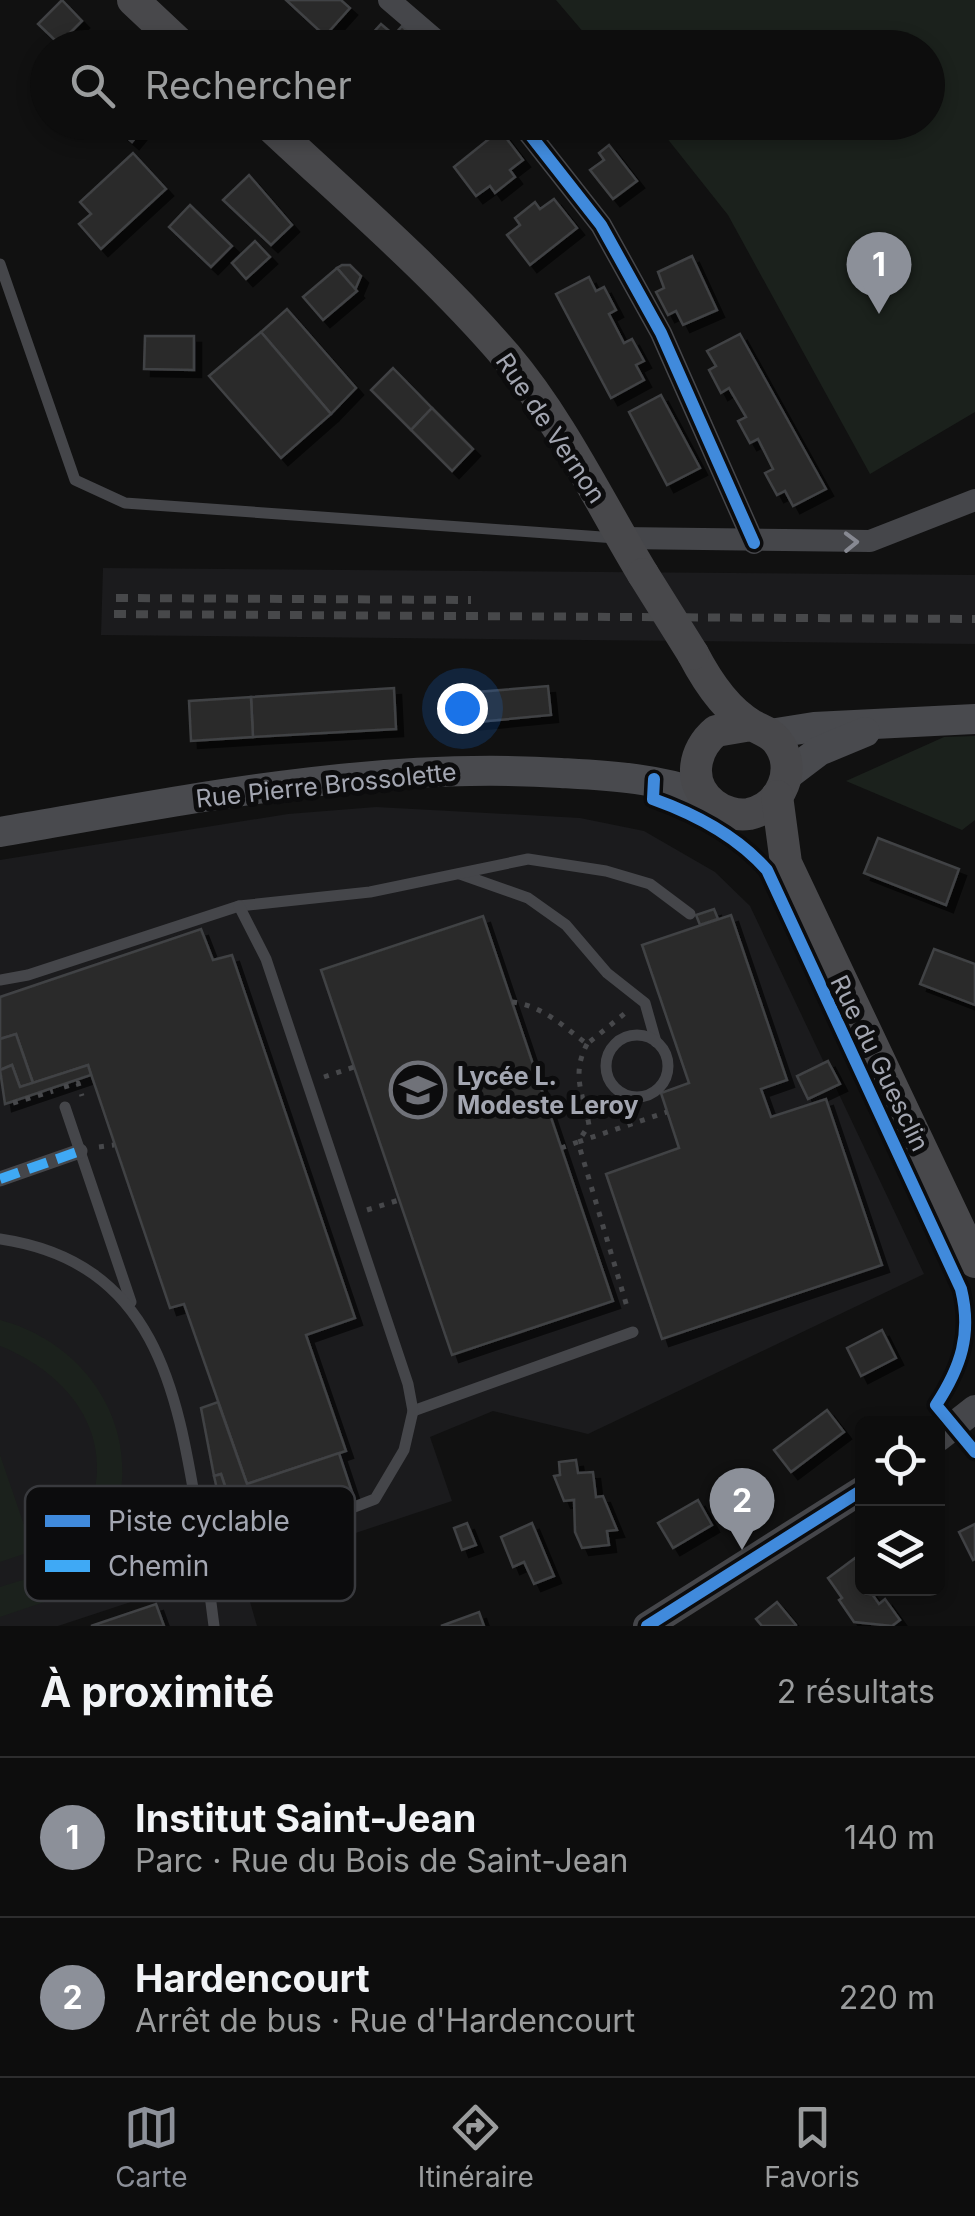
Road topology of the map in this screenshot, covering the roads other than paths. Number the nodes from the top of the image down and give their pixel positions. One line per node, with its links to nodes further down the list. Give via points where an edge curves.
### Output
1 (133, 0): 3 (main road)
2 (389, 0): 4 (street)
3 (165, 30)
4 (424, 30)
5 (285, 140): 9 (main road, Rue de Vernon, via 507,357 586,472)
6 (534, 140): 10 (street, via 609,240 660,332)
7 (0, 264): 9 (lane, via 75,480 125,503)
8 (975, 500): 10 (street, one-way to 8, via 870,542)
9 (622, 538): 10 (street); 11 (main road, Rue de Vernon, bridge)
10 (754, 543)
11 (709, 683): 14 (main road, Rue de Vernon); 15 (main road)
12 (975, 719): 13 (main road)
13 (881, 724): 14 (main road); 17 (main road, via 819,751)
14 (760, 729): 15 (main road, via 727,726); 17 (main road, via 785,757)
15 (702, 747): 16 (main road); 18 (main road, via 696,776)
16 (654, 779): 18 (main road, Rue Pierre Brossolette); 20 (main road, Rue Pierre Brossolette, via 450,768 202,797)
17 (782, 786): 19 (main road, via 761,810); 21 (main road)
18 (704, 795): 19 (main road)
19 (740, 814): 21 (main road)
20 (0, 832)
21 (786, 863): 31 (main road, Rue du Guesclin)
22 (458, 874): 23 (lane, via 370,892); 24 (lane, via 528,858 606,871 650,884); 26 (lane, via 528,898 566,925 645,1003)
23 (239, 906): 25 (lane); 35 (lane, via 266,959)
24 (690, 914)
25 (0, 980)
26 (656, 1042): 26 (lane, via 636,1035 610,1052 606,1073 618,1090 646,1096 662,1086 668,1068)
27 (65, 1106): 28 (lane)
28 (80, 1151): 29 (street); 32 (lane)
29 (0, 1179)
30 (0, 1239): 32 (lane, via 72,1260)
31 (975, 1262)
32 (133, 1308): 37 (lane, via 176,1400)
33 (633, 1332): 35 (lane)
34 (975, 1409): 36 (street)
35 (412, 1411): 39 (lane, via 404,1450 375,1499)
36 (945, 1433)
37 (192, 1486)
38 (855, 1494): 42 (street)
39 (355, 1507)
40 (211, 1601): 41 (lane)
41 (214, 1626)
42 (647, 1626)

